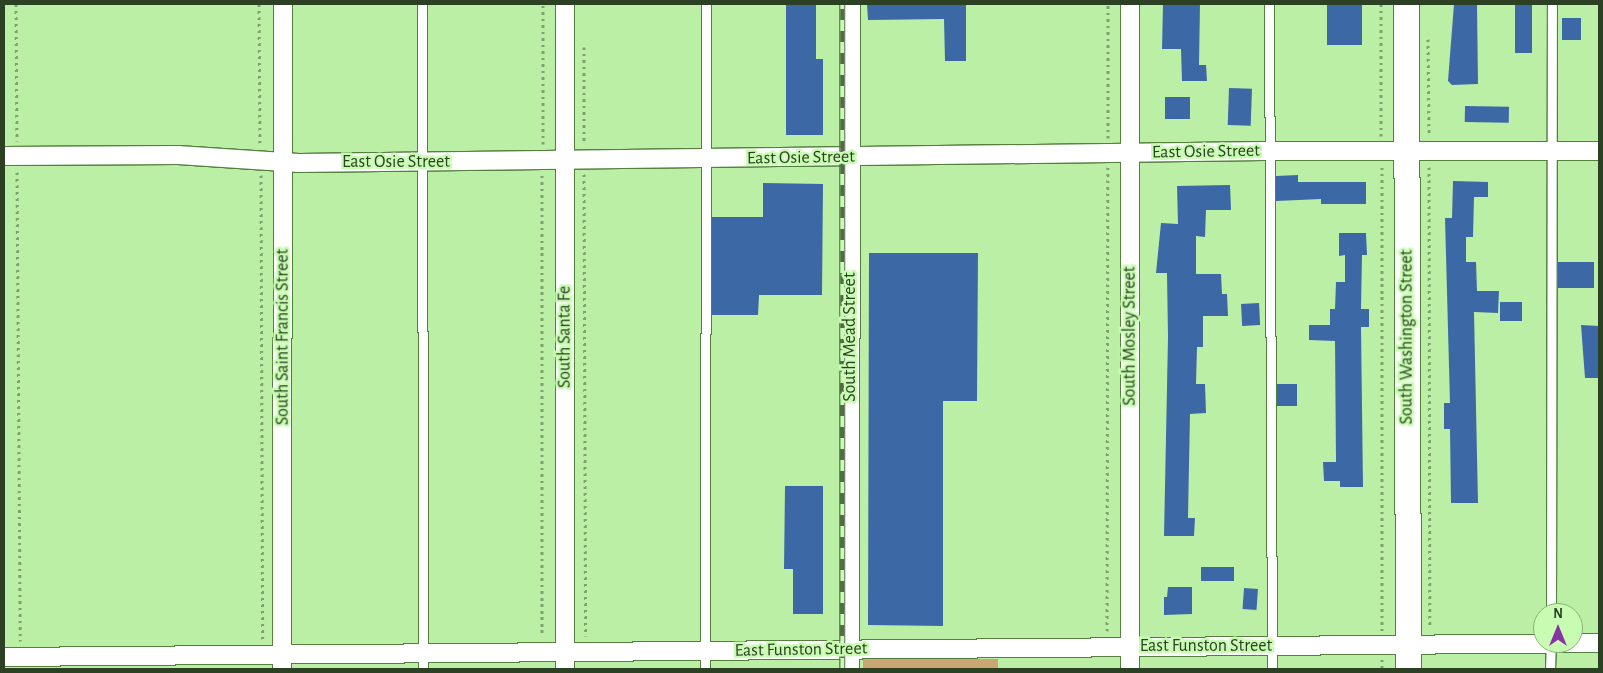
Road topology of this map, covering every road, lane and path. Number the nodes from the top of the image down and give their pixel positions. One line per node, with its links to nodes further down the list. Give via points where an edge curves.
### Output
1 (16, 4): 23 (path)
2 (259, 4): 29 (path)
3 (283, 4): 31 (street, South Saint Francis Street)
4 (422, 4): 30 (lane)
5 (543, 4): 26 (path)
6 (565, 4): 27 (street, South Santa Fe)
7 (706, 4): 25 (lane)
8 (851, 4): 24 (street, South Mead Street)
9 (1108, 4): 21 (path)
10 (1130, 4): 22 (street, South Mosley Street)
11 (1269, 4): 18 (lane)
12 (1381, 4): 19 (path)
13 (1406, 4): 19 (street, South Washington Street)
14 (1552, 4): 20 (lane)
15 (1428, 34): 19 (path)
16 (584, 43): 28 (path)
17 (1599, 150): 20 (street, East Osie Street)
18 (1272, 151): 19 (street, East Osie Street); 22 (street, East Osie Street); 40 (lane)
19 (1405, 151): 20 (street, East Osie Street); 38 (path); 39 (street, South Washington Street); 39 (path)
20 (1552, 151): 32 (lane)
21 (1108, 153): 22 (street, East Osie Street); 24 (street, East Osie Street); 33 (path)
22 (1130, 153): 41 (street, South Mosley Street)
23 (10, 156): 29 (street, East Osie Street, via 178,155); 47 (path)
24 (851, 158): 25 (street, East Osie Street); 42 (street, South Mead Street)
25 (704, 159): 28 (street, East Osie Street); 43 (lane)
26 (542, 161): 27 (street, East Osie Street); 30 (street, East Osie Street); 44 (path)
27 (566, 161): 28 (street, East Osie Street); 48 (street, South Santa Fe)
28 (584, 161): 34 (path)
29 (261, 162): 31 (street, East Osie Street); 46 (path)
30 (422, 162): 31 (street, East Osie Street); 50 (lane)
31 (283, 163): 49 (street, South Saint Francis Street)
32 (1551, 603)
33 (1107, 632)
34 (586, 638)
35 (1533, 643): 39 (street, East Funston Street)
36 (1583, 643): 37 (street, East Funston Street)
37 (1599, 643)
38 (1382, 644): 39 (street, East Funston Street); 40 (street, East Funston Street); 55 (path)
39 (1419, 644): 56 (street, South Washington Street)
40 (1271, 645): 41 (street, East Funston Street); 54 (lane)
41 (1130, 646): 42 (street, East Funston Street); 53 (street, South Mosley Street)
42 (850, 649): 43 (street, East Funston Street); 52 (street, South Mead Street)
43 (706, 651): 48 (street, East Funston Street); 51 (lane)
44 (542, 653): 48 (street, East Funston Street); 50 (street, East Funston Street)
45 (1551, 653): 57 (lane)
46 (263, 656): 47 (street, East Funston Street); 49 (street, East Funston Street)
47 (12, 657)
48 (565, 661)
49 (282, 662): 50 (street, East Funston Street)
50 (423, 662)
51 (705, 669)
52 (850, 669)
53 (1130, 669)
54 (1272, 669)
55 (1382, 669)
56 (1408, 669)
57 (1550, 669)

